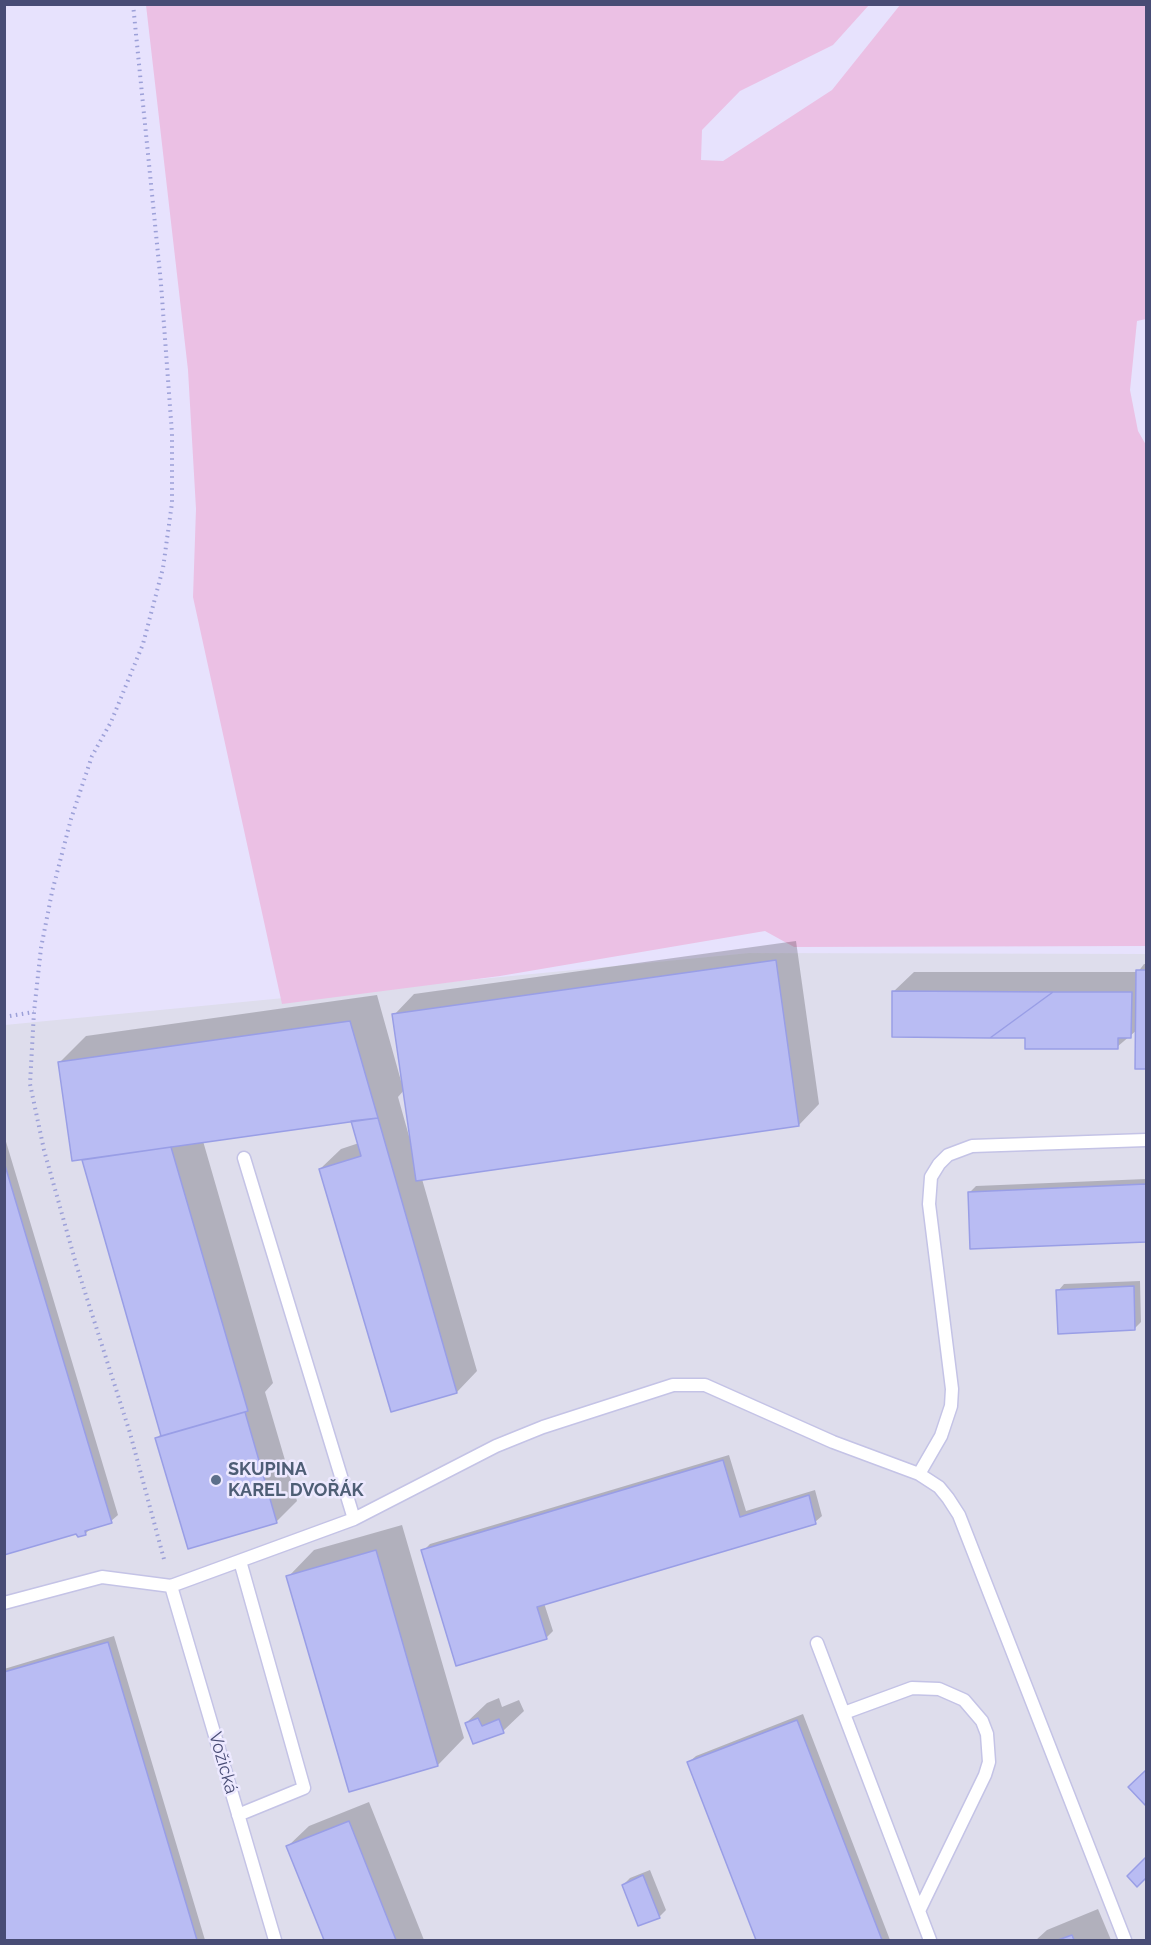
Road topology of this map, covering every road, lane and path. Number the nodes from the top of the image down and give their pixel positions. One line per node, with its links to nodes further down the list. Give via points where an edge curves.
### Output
1 (133, 4): 2 (path, via 161,284 172,434 172,503 163,568 143,644 111,722 92,756 71,819 41,948)
2 (34, 1012): 3 (path); 9 (path, via 30,1084 44,1150 130,1433)
3 (4, 1017)
4 (1146, 1140): 6 (lane, via 972,1146 948,1155 939,1164 931,1177 929,1204 951,1406 941,1436)
5 (244, 1158): 7 (lane)
6 (919, 1474): 7 (lane, via 833,1442 723,1391 673,1385 521,1435); 17 (lane, via 939,1487 959,1515)
7 (354, 1519): 8 (lane)
8 (240, 1561): 9 (lane); 13 (lane, via 304,1788)
9 (171, 1586): 10 (lane, via 102,1578); 13 (lane, Vožická)
10 (4, 1603)
11 (817, 1642): 12 (lane)
12 (844, 1713): 14 (lane); 14 (lane, via 912,1688 939,1689 964,1700 987,1734 986,1775)
13 (238, 1815): 15 (lane, Vožická)
14 (919, 1911): 16 (lane)
15 (274, 1941)
16 (930, 1941)
17 (1125, 1941)

